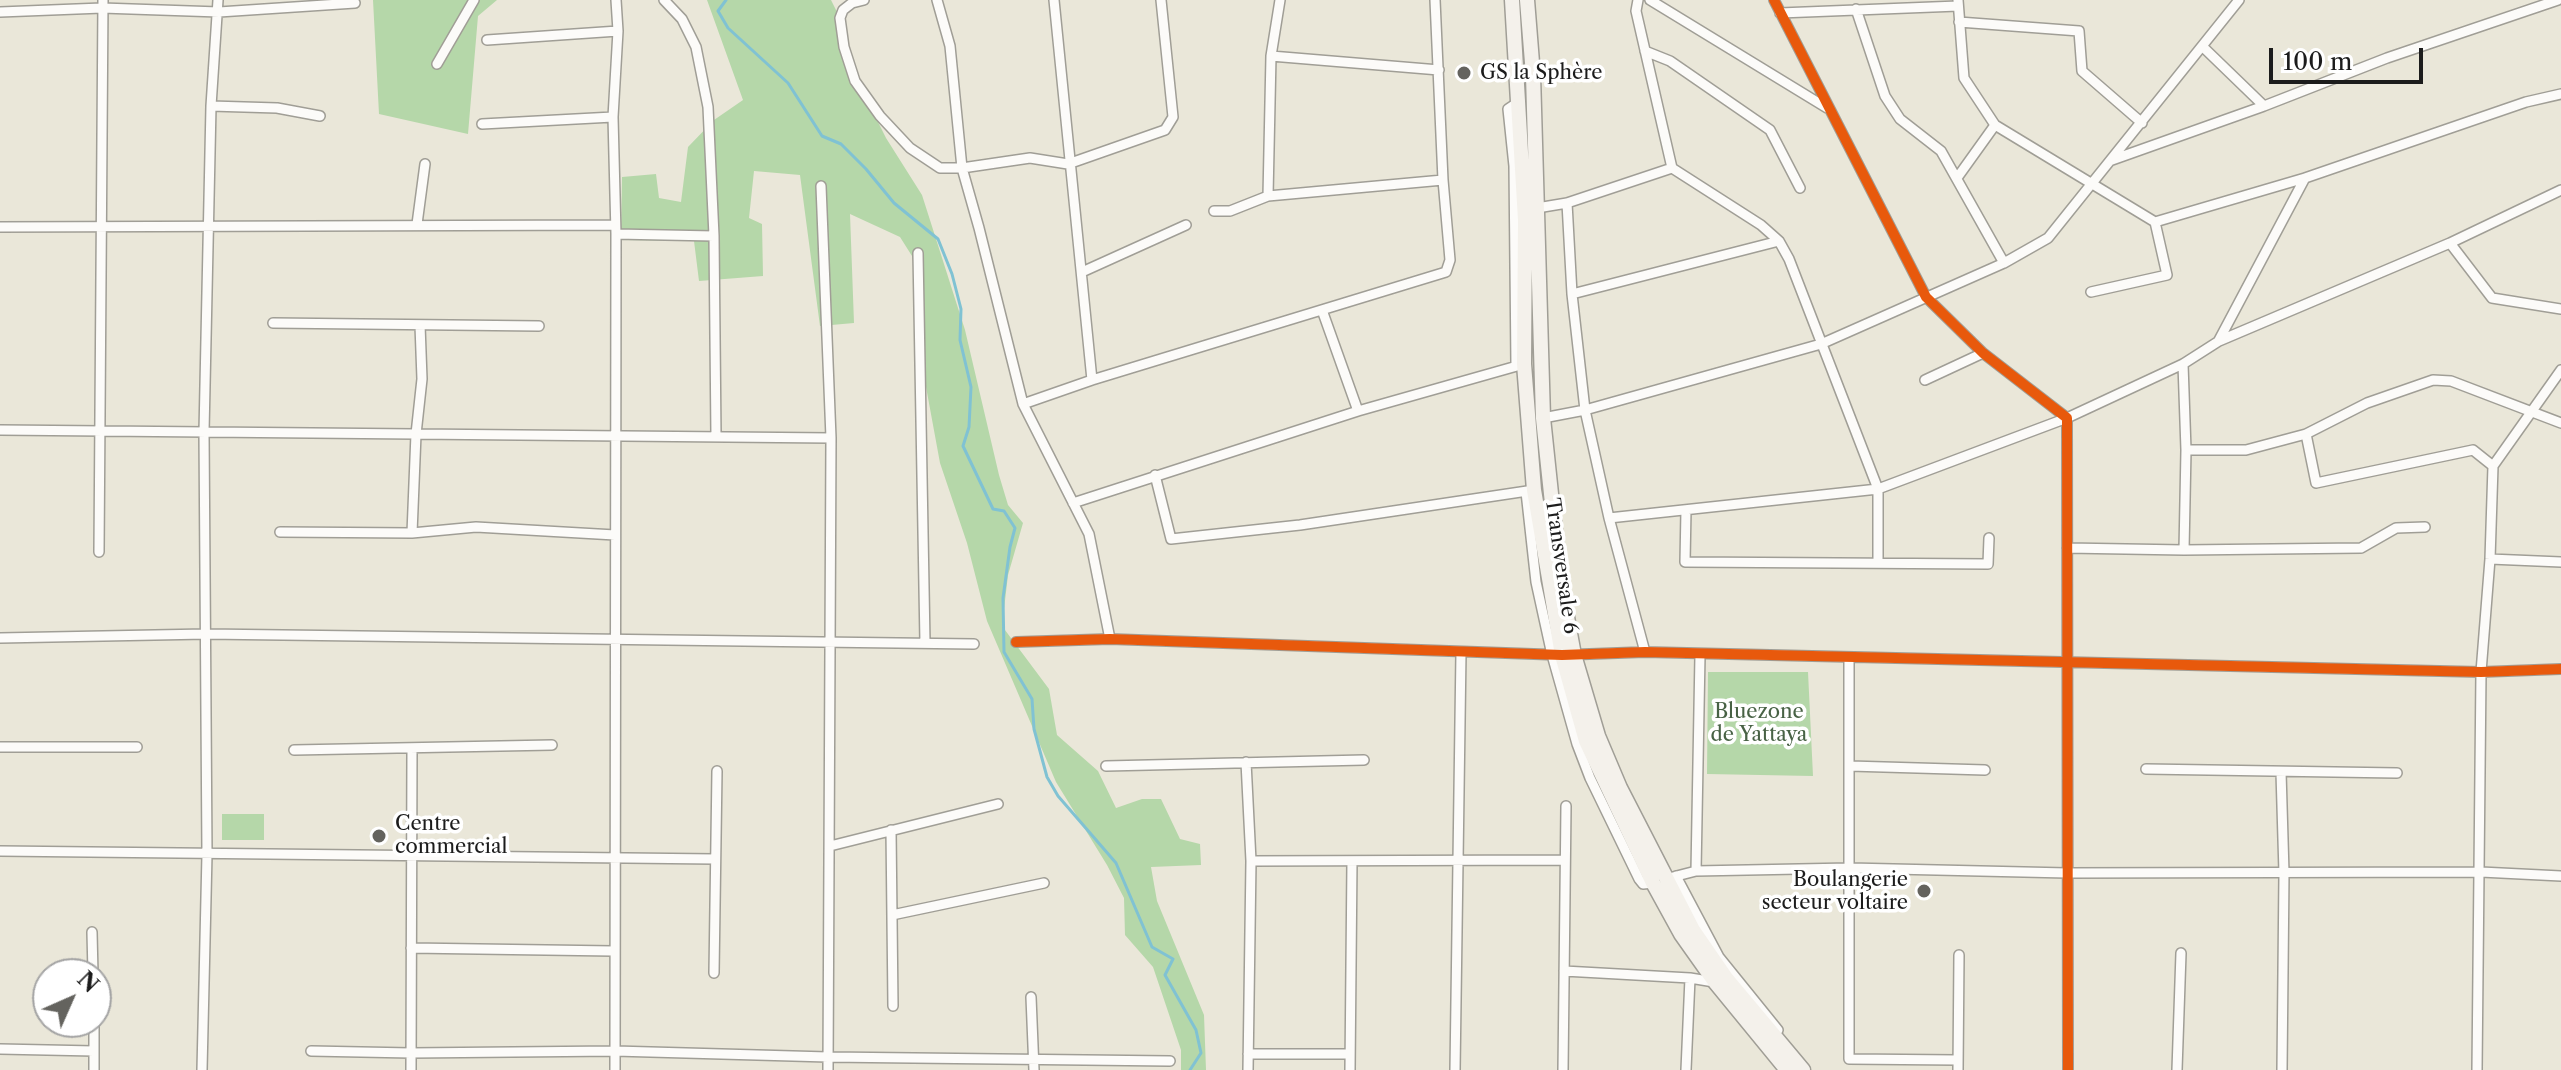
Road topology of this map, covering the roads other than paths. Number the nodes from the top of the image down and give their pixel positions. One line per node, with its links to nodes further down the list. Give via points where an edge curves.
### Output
1 (218, 0): 23 (street)
2 (474, 0): 31 (street)
3 (616, 0): 26 (street)
4 (664, 0): 65 (street, via 682,19 696,47 708,107)
5 (864, 0): 45 (street, via 852,3 840,18 855,81 910,148 940,168)
6 (937, 0): 45 (street, via 950,46)
7 (1054, 0): 44 (street)
8 (1161, 0): 44 (street, via 1170,124)
9 (1280, 0): 30 (street)
10 (1435, 0): 32 (street)
11 (1512, 0): 83 (main road, Transversale 6, via 1520,101)
12 (1527, 0): 56 (main road, Transversale 6)
13 (1638, 0): 29 (street)
14 (1650, 0): 36 (street)
15 (1774, 0): 24 (street)
16 (2239, 0): 28 (street)
17 (2558, 0): 35 (street)
18 (355, 3): 23 (street)
19 (1958, 3): 21 (street); 25 (street)
20 (102, 4): 22 (street); 23 (street); 61 (street)
21 (1856, 9): 24 (street); 47 (street, via 1885,96 1900,119 1941,151)
22 (0, 12)
23 (219, 12): 34 (street)
24 (1780, 13): 36 (street)
25 (1959, 22): 39 (street, via 2079,31 2082,71); 41 (street, via 1964,78)
26 (618, 31): 27 (street); 38 (street)
27 (487, 40)
28 (2203, 47): 35 (street); 39 (street)
29 (1645, 51): 46 (street); 52 (street, via 1670,61 1770,130)
30 (1271, 56): 32 (street); 54 (street)
31 (437, 64)
32 (1439, 70): 49 (street)
33 (2561, 94): 48 (street)
34 (211, 106): 37 (street, via 277,108); 63 (street)
35 (2264, 106): 42 (street)
36 (1830, 110): 73 (street)
37 (320, 116)
38 (613, 117): 40 (street); 64 (street)
39 (2142, 123): 42 (street)
40 (482, 124)
41 (1995, 125): 47 (street); 50 (street)
42 (2109, 161): 50 (street)
43 (425, 164): 59 (street)
44 (1068, 164): 45 (street, via 1030,158); 70 (street)
45 (962, 168): 87 (street)
46 (1672, 168): 55 (street); 66 (street)
47 (1957, 178): 69 (street)
48 (2305, 178): 58 (street); 79 (street)
49 (1443, 180): 54 (street); 75 (street, via 1450,260 1446,272)
50 (2091, 182): 58 (street); 69 (street, via 2048,238)
51 (821, 186): 101 (street)
52 (1800, 188)
53 (2561, 190): 67 (street)
54 (1268, 196): 57 (street, via 1230,211)
55 (1567, 203): 56 (street); 72 (street)
56 (1537, 208): 91 (main road, Transversale 6)
57 (1214, 211)
58 (2155, 222): 71 (street, via 2167,275)
59 (417, 224): 63 (street); 64 (street)
60 (1186, 225): 70 (street)
61 (101, 226): 62 (street); 63 (street); 95 (street)
62 (0, 227)
63 (208, 228): 96 (street)
64 (615, 230): 65 (street); 99 (street)
65 (714, 236): 100 (street)
66 (1779, 241): 72 (street); 80 (street)
67 (2450, 243): 74 (street, via 2492,298); 79 (street)
68 (918, 253): 127 (street)
69 (2004, 263): 73 (street)
70 (1082, 272): 85 (street)
71 (2091, 292)
72 (1572, 294): 88 (street)
73 (1926, 297): 80 (street); 81 (street)
74 (2561, 309)
75 (1322, 310): 85 (street); 89 (street)
76 (273, 323): 77 (street)
77 (420, 325): 78 (street); 97 (street)
78 (539, 326)
79 (2219, 341): 82 (street)
80 (1821, 344): 88 (street); 105 (street)
81 (1983, 353): 86 (street); 92 (street)
82 (2183, 364): 92 (street); 102 (street)
83 (1520, 365): 89 (street); 106 (main road, Transversale 6)
84 (2561, 370): 90 (street)
85 (1092, 380): 87 (street)
86 (1925, 380)
87 (1023, 404): 107 (street)
88 (1585, 410): 91 (street); 109 (street)
89 (1358, 411): 104 (street)
90 (2533, 412): 93 (street); 98 (street, via 2451,381 2433,380 2367,403); 103 (street)
91 (1543, 418): 131 (main road, Transversale 6)
92 (2067, 418): 105 (street); 115 (street)
93 (2561, 423)
94 (0, 430): 95 (street)
95 (99, 431): 96 (street); 117 (street)
96 (204, 432): 97 (street); 121 (street)
97 (416, 434): 99 (street); 112 (street)
98 (2306, 434): 102 (street, via 2246,450); 103 (street, via 2316,483 2473,450)
99 (615, 436): 100 (street); 113 (street)
100 (716, 437): 101 (street)
101 (831, 438): 125 (street)
102 (2186, 450): 116 (street)
103 (2493, 466): 118 (street)
104 (1155, 475): 106 (street, via 1171,539); 107 (street)
105 (1878, 489): 108 (street); 120 (street)
106 (1530, 491): 131 (main road, Transversale 6)
107 (1073, 503): 124 (street, via 1089,534)
108 (1686, 510): 109 (street); 120 (street, via 1685,562)
109 (1609, 518): 130 (street)
110 (2425, 527): 116 (street, via 2396,528 2361,548)
111 (280, 532): 112 (street)
112 (412, 533): 113 (street, via 476,527)
113 (615, 535): 123 (street)
114 (1989, 538): 120 (street, via 1988,564)
115 (2067, 548): 116 (street); 134 (street)
116 (2184, 550)
117 (99, 552)
118 (2490, 559): 119 (street); 136 (street)
119 (2561, 562)
120 (1878, 563)
121 (206, 634): 122 (street); 123 (street); 156 (street)
122 (0, 638)
123 (615, 639): 125 (street); 158 (street)
124 (1110, 639): 126 (street); 129 (street)
125 (832, 642): 127 (street); 154 (street)
126 (1016, 642)
127 (925, 643): 128 (street)
128 (974, 644)
129 (1461, 652): 131 (street); 160 (street)
130 (1645, 652): 131 (street); 132 (street)
131 (1563, 655): 170 (main road, Transversale 6); 170 (main road, Transversale 6, via 1594,775)
132 (1700, 655): 133 (street); 165 (street)
133 (1849, 658): 134 (street); 145 (street)
134 (2067, 663): 136 (street); 167 (street)
135 (2561, 669): 136 (street)
136 (2481, 672): 166 (street)
137 (552, 745): 140 (street)
138 (0, 747): 139 (street)
139 (137, 747)
140 (412, 749): 141 (street); 157 (street)
141 (294, 750)
142 (1364, 760): 143 (street)
143 (1246, 762): 144 (street); 162 (street)
144 (1106, 766)
145 (1850, 766): 147 (street); 164 (street)
146 (2146, 769): 149 (street)
147 (1985, 770)
148 (717, 771): 159 (street)
149 (2281, 772): 150 (street); 168 (street)
150 (2397, 773)
151 (998, 804): 153 (street)
152 (1566, 806): 161 (street)
153 (891, 830): 154 (street); 172 (street)
154 (830, 846): 193 (street)
155 (0, 851): 156 (street)
156 (207, 854): 157 (street); 198 (street)
157 (412, 857): 158 (street); 174 (street)
158 (613, 857): 159 (street); 175 (street)
159 (715, 859): 180 (street)
160 (1458, 860): 161 (street); 163 (street); 204 (street)
161 (1565, 860): 179 (street)
162 (1251, 861): 163 (street); 191 (street)
163 (1352, 861): 192 (street)
164 (1850, 868): 165 (street); 167 (street); 196 (street, via 1849,1059)
165 (1696, 871): 170 (street)
166 (2481, 872): 168 (street); 169 (street); 213 (street)
167 (2067, 873): 168 (street); 210 (street)
168 (2284, 873): 212 (street)
169 (2561, 876)
170 (1665, 879): 182 (main road, Transversale 6, via 1681,934); 208 (main road, Transversale 6, via 1726,978); 209 (street, via 1719,957)
171 (1044, 883): 172 (street)
172 (892, 915): 184 (street)
173 (92, 932): 178 (street)
174 (411, 948): 175 (street); 190 (street)
175 (613, 951): 189 (street)
176 (2181, 953): 211 (street)
177 (1959, 955): 196 (street)
178 (93, 958)
179 (1564, 971): 181 (street); 205 (street)
180 (714, 973)
181 (1690, 978): 182 (street); 206 (street)
182 (1715, 982): 207 (main road, Transversale 6)
183 (1031, 997): 195 (street)
184 (893, 1006)
185 (94, 1038): 187 (street)
186 (0, 1049): 187 (street)
187 (94, 1051): 197 (street)
188 (311, 1051): 190 (street)
189 (615, 1051): 190 (street); 193 (street); 200 (street)
190 (411, 1053): 199 (street)
191 (1248, 1054): 192 (street); 202 (street)
192 (1350, 1054): 203 (street)
193 (828, 1057): 195 (street); 201 (street)
194 (1170, 1061): 195 (street)
195 (1033, 1065)
196 (1958, 1065)
197 (94, 1070)
198 (202, 1070)
199 (411, 1070)
200 (615, 1070)
201 (828, 1070)
202 (1248, 1070)
203 (1350, 1070)
204 (1455, 1070)
205 (1563, 1070)
206 (1686, 1070)
207 (1787, 1070)
208 (1803, 1070)
209 (1811, 1070)
210 (2068, 1070)
211 (2177, 1070)
212 (2282, 1070)
213 (2477, 1070)

